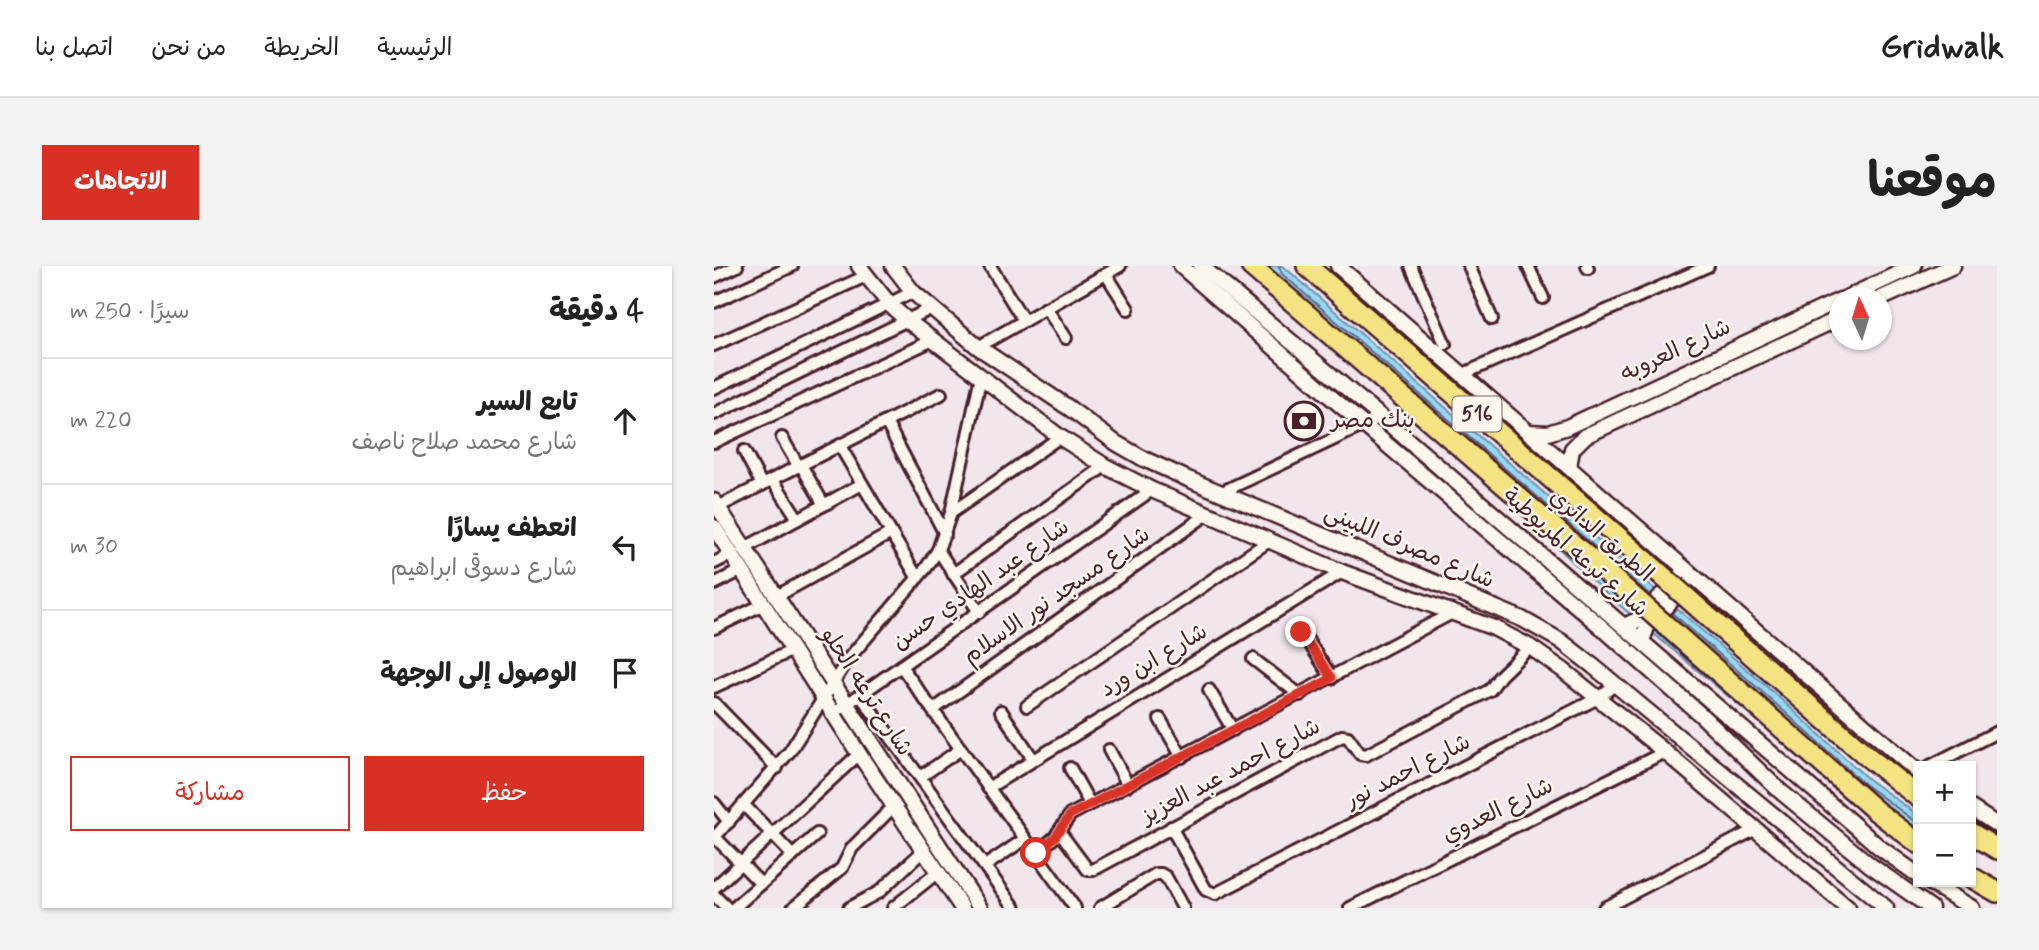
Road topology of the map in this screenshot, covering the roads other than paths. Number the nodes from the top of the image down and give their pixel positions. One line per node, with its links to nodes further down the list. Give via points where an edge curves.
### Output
1 (737, 266): 19 (street)
2 (792, 266): 24 (street)
3 (893, 266): 21 (main road, شارع مصرف اللبينى)
4 (990, 266): 32 (street)
5 (1120, 266): 18 (street)
6 (1181, 266): 48 (main road)
7 (1201, 266): 45 (main road, شارع ترعه المريوطية)
8 (1251, 266): 142 (highway, الطريق الدائري / 516, bridge)
9 (1307, 266): 125 (highway, الطريق الدائري / 516, bridge)
10 (1338, 266): 39 (main road)
11 (1411, 266): 36 (street)
12 (1469, 266): 30 (street)
13 (1528, 266): 23 (street)
14 (1708, 266): 39 (street)
15 (1914, 266): 20 (main road)
16 (1953, 266): 22 (main road)
17 (862, 271): 25 (main road, شارع مصرف اللبينى); 37 (street)
18 (1106, 274): 27 (street); 29 (street)
19 (714, 276)
20 (1869, 287)
21 (913, 292): 25 (street); 28 (main road, شارع مصرف اللبينى)
22 (1892, 293)
23 (1543, 298)
24 (714, 302)
25 (890, 305): 31 (main road, شارع مصرف اللبينى); 41 (street)
26 (1829, 305): 43 (main road, شارع العروبه)
27 (1046, 308): 32 (street); 34 (street)
28 (930, 309): 31 (street); 38 (main road, شارع مصرف اللبينى)
29 (1128, 309)
30 (1492, 319)
31 (908, 321): 35 (main road, شارع مصرف اللبينى); 44 (street)
32 (1024, 321): 38 (street)
33 (1829, 323): 46 (main road, شارع العروبه)
34 (1066, 338)
35 (933, 340): 40 (main road, شارع مصرف اللبينى); 52 (street)
36 (1445, 344)
37 (714, 345)
38 (978, 347): 61 (main road, شارع مصرف اللبينى, via 1115,443)
39 (1461, 374): 49 (main road)
40 (981, 376): 50 (main road, شارع مصرف اللبينى); 64 (street)
41 (714, 388)
42 (941, 394): 47 (street)
43 (1609, 407): 46 (main road); 49 (main road, شارع العروبه, via 1555,431)
44 (714, 414)
45 (1381, 417): 48 (street); 85 (main road, شارع ترعه المريوطية)
46 (1617, 421): 57 (main road, شارع العروبه, via 1580,439)
47 (886, 422): 53 (street); 69 (street)
48 (1365, 425): 61 (street); 124 (main road, via 1599,625)
49 (1528, 432): 57 (main road)
50 (1060, 437): 56 (main road, شارع مصرف اللبينى); 64 (street)
51 (782, 438): 55 (street)
52 (714, 442)
53 (840, 446): 55 (street); 59 (street)
54 (744, 452): 58 (street)
55 (800, 466): 58 (street); 62 (street)
56 (1105, 466): 60 (main road, شارع مصرف اللبينى); 77 (street)
57 (1569, 467): 74 (main road)
58 (768, 482): 63 (street); 66 (street)
59 (863, 484): 62 (street); 68 (street)
60 (1152, 490): 65 (main road, شارع مصرف اللبينى); 83 (street, شارع عبد الهادي حسن)
61 (1220, 493): 95 (main road, شارع مصرف اللبينى, via 1522,619 1561,641)
62 (824, 505): 66 (street)
63 (715, 506): 72 (main road, شارع ترعه الحلو)
64 (951, 513): 69 (street)
65 (1206, 515): 70 (main road, شارع مصرف اللبينى); 104 (street, شارع مسجد نور الاسلام)
66 (798, 519): 72 (street)
67 (714, 527): 72 (main road, شارع ترعه الحلو)
68 (891, 533): 78 (street); 81 (street)
69 (945, 534): 71 (street)
70 (1269, 541): 76 (main road, شارع مصرف اللبينى); 103 (street)
71 (938, 550): 77 (street); 78 (street)
72 (738, 551): 73 (street); 75 (main road, شارع ترعه الحلو); 81 (main road, شارع ترعه الحلو)
73 (714, 563)
74 (1682, 566): 79 (main road); 85 (main road, bridge, via 1640,619)
75 (742, 570): 80 (street); 82 (main road, شارع ترعه الحلو)
76 (1342, 572): 84 (main road, شارع مصرف اللبينى); 115 (street, شارع ابن ورد)
77 (953, 574): 83 (street)
78 (917, 578): 94 (street)
79 (1698, 580): 88 (main road, bridge, via 1685,586 1647,627); 119 (main road)
80 (714, 584)
81 (777, 596): 94 (main road, شارع ترعه الحلو)
82 (764, 604): 86 (street); 90 (main road, شارع ترعه الحلو)
83 (979, 612): 92 (street, شارع عبد الهادي حسن)
84 (1454, 612): 89 (main road, شارع مصرف اللبينى); 93 (street)
85 (1624, 626): 88 (main road, شارع ترعه المريوطية)
86 (714, 628)
87 (1301, 632): 93 (street)
88 (1642, 641): 120 (main road, شارع ترعه المريوطية)
89 (1530, 647): 100 (main road, شارع مصرف اللبينى); 134 (street, شارع احمد عبد العزيز, via 1490,690 1366,755 1342,736)
90 (793, 650): 96 (street); 99 (main road, شارع ترعه الحلو)
91 (1253, 659): 98 (street)
92 (901, 666): 101 (street, شارع عبد الهادي حسن); 104 (street)
93 (1332, 678): 98 (street)
94 (832, 682): 99 (street); 101 (main road, شارع ترعه الحلو)
95 (1616, 684): 100 (street, شارع احمد نور); 130 (main road, شارع مصرف اللبينى)
96 (714, 687)
97 (1209, 690): 108 (street)
98 (1300, 695): 108 (street)
99 (824, 697): 106 (main road, شارع ترعه الحلو); 117 (street)
100 (1598, 698): 112 (main road, شارع مصرف اللبينى); 134 (street, شارع احمد نور, via 1216,894 1206,890)
101 (854, 699): 106 (street, شارع عبد الهادي حسن); 121 (street); 155 (main road, شارع ترعه الحلو)
102 (714, 703): 117 (street)
103 (1027, 706)
104 (933, 710): 110 (street)
105 (1001, 711): 115 (street)
106 (834, 713): 113 (main road, شارع ترعه الحلو)
107 (1160, 719): 114 (street)
108 (1233, 730): 114 (street)
109 (1997, 732): 116 (street)
110 (961, 749): 121 (street); 123 (street)
111 (1109, 750): 122 (street)
112 (1665, 752): 135 (main road, شارع مصرف اللبينى); 169 (street, شارع العدوي)
113 (859, 754): 129 (main road, شارع ترعه الحلو); 137 (street)
114 (1182, 757): 122 (street)
115 (1033, 760): 123 (street, شارع ابن ورد)
116 (1940, 761)
117 (777, 768): 128 (street)
118 (1070, 768): 127 (street)
119 (1913, 768)
120 (1796, 775): 124 (main road); 149 (main road, شارع ترعه المريوطية)
121 (920, 777): 148 (street)
122 (1128, 785): 127 (street)
123 (988, 788): 141 (street)
124 (1780, 791): 130 (main road); 173 (main road)
125 (1913, 793)
126 (714, 803): 133 (street)
127 (1090, 804): 136 (street, via 1070,815)
128 (744, 806): 133 (street); 137 (street)
129 (894, 806): 144 (main road, شارع ترعه الحلو); 162 (street, via 852,848 842,868)
130 (1764, 808): 172 (main road, شارع مصرف اللبينى)
131 (1976, 810): 132 (main road)
132 (1993, 819)
133 (729, 822): 140 (street)
134 (1171, 827): 136 (street, شارع احمد عبد العزيز, via 1091,871)
135 (1754, 830): 170 (street); 171 (main road, شارع مصرف اللبينى)
136 (1059, 831): 145 (street)
137 (771, 834): 146 (street); 147 (street)
138 (817, 834): 146 (street)
139 (1976, 836): 143 (highway)
140 (715, 837): 147 (street)
141 (1025, 839): 145 (street); 148 (street)
142 (1913, 839)
143 (1997, 849)
144 (924, 850): 150 (main road, شارع ترعه الحلو); 159 (street, via 879,892)
145 (1036, 853): 166 (street)
146 (793, 856): 152 (street)
147 (741, 863): 152 (street); 154 (street)
148 (985, 866): 165 (street)
149 (1913, 871)
150 (938, 872): 158 (main road, شارع ترعه الحلو); 163 (street)
151 (1976, 880): 156 (highway)
152 (761, 884): 161 (street)
153 (1936, 887): 174 (main road)
154 (714, 888)
155 (969, 891): 158 (main road); 164 (main road, شارع ترعه الحلو)
156 (1997, 892)
157 (714, 895): 160 (street)
158 (958, 903)
159 (856, 906)
160 (727, 908)
161 (734, 908)
162 (793, 908)
163 (893, 908)
164 (980, 908)
165 (1015, 908)
166 (1075, 908)
167 (1100, 908): 168 (street, via 1156,874 1166,877)
168 (1183, 908)
169 (1350, 908)
170 (1604, 908)
171 (1848, 908)
172 (1886, 908)
173 (1931, 908)
174 (1972, 908)

